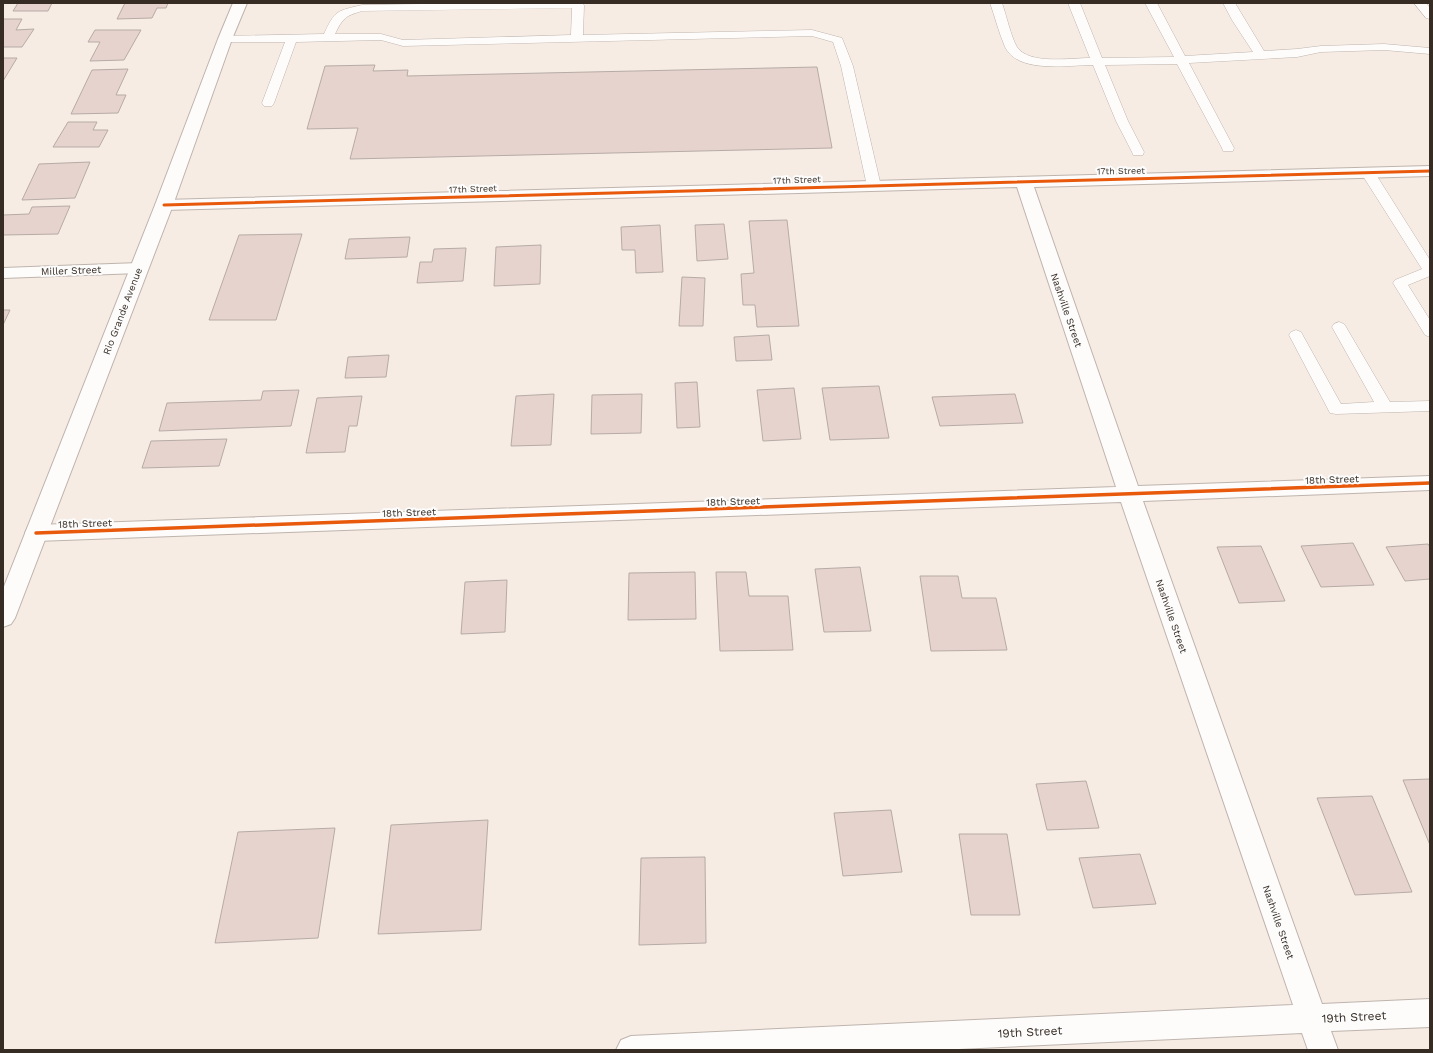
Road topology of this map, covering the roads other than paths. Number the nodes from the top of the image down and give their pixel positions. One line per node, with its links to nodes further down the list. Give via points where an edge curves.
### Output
1 (240, 3): 11 (street, Rio Grande Avenue)
2 (996, 3): 15 (lane, via 1011,47 1020,57 1034,62)
3 (1074, 3): 15 (lane)
4 (1151, 3): 14 (lane)
5 (1229, 3): 13 (lane)
6 (1420, 3): 7 (lane)
7 (1430, 16)
8 (292, 38): 9 (lane); 11 (lane); 16 (lane)
9 (328, 38): 10 (lane, via 381,37 403,43); 10 (lane, via 337,18 362,8 578,4)
10 (578, 38): 22 (lane, via 812,33 838,40 847,66)
11 (225, 39): 23 (street, Rio Grande Avenue)
12 (1430, 51): 13 (lane, via 1384,47 1321,49)
13 (1261, 55): 14 (lane)
14 (1180, 60): 15 (lane); 17 (lane)
15 (1098, 61): 18 (lane, via 1122,121)
16 (268, 103)
17 (1228, 148)
18 (1138, 152)
19 (1430, 171): 20 (street, 17th Street)
20 (1368, 173): 21 (street, 17th Street); 25 (lane)
21 (1024, 182): 22 (street, 17th Street); 33 (street, Nashville Street)
22 (874, 186): 23 (street, 17th Street)
23 (164, 205): 24 (street, Rio Grande Avenue)
24 (139, 268): 26 (street, Miller Street); 34 (street, Rio Grande Avenue)
25 (1430, 271): 28 (lane, via 1400,283)
26 (3, 273)
27 (1339, 327): 31 (lane)
28 (1430, 332)
29 (1296, 335): 31 (lane, via 1336,409)
30 (1430, 406): 31 (lane)
31 (1385, 408)
32 (1430, 483): 33 (street, 18th Street)
33 (1130, 495): 34 (street, 18th Street); 37 (street, Nashville Street)
34 (36, 533): 35 (street, Rio Grande Avenue)
35 (3, 618)
36 (1430, 1013): 37 (street, 19th Street)
37 (1313, 1020): 38 (street, 19th Street); 39 (street, Nashville Street)
38 (630, 1050)
39 (1323, 1050)

